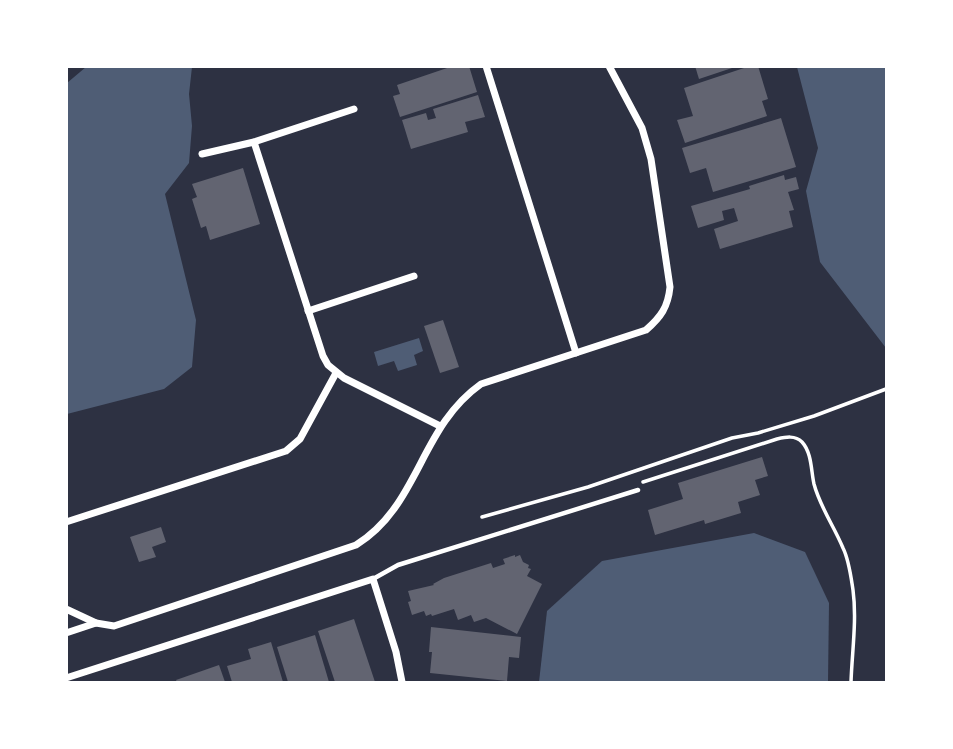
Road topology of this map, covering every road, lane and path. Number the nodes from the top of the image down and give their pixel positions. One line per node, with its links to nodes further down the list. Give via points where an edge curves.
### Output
1 (486, 66): 8 (street)
2 (609, 66): 8 (street, via 642,128 651,159 670,287 667,307 646,330)
3 (354, 109): 4 (street)
4 (254, 142): 5 (street); 7 (street)
5 (202, 155)
6 (414, 276): 7 (street)
7 (308, 311): 9 (street, via 323,356)
8 (576, 354): 11 (street, via 481,384 458,401)
9 (336, 373): 11 (street); 14 (street, via 300,439 286,451)
10 (887, 389): 13 (path, via 814,416)
11 (440, 426): 17 (street, via 398,505 383,525 356,545 114,626)
12 (638, 489): 15 (lane, via 398,565); 21 (path, via 642,482 777,439 802,441 814,485 849,568 854,616)
13 (482, 517)
14 (66, 522)
15 (373, 579): 19 (street); 20 (street)
16 (66, 609): 17 (street)
17 (96, 623): 18 (street)
18 (66, 633)
19 (66, 678)
20 (402, 682)
21 (851, 682)

